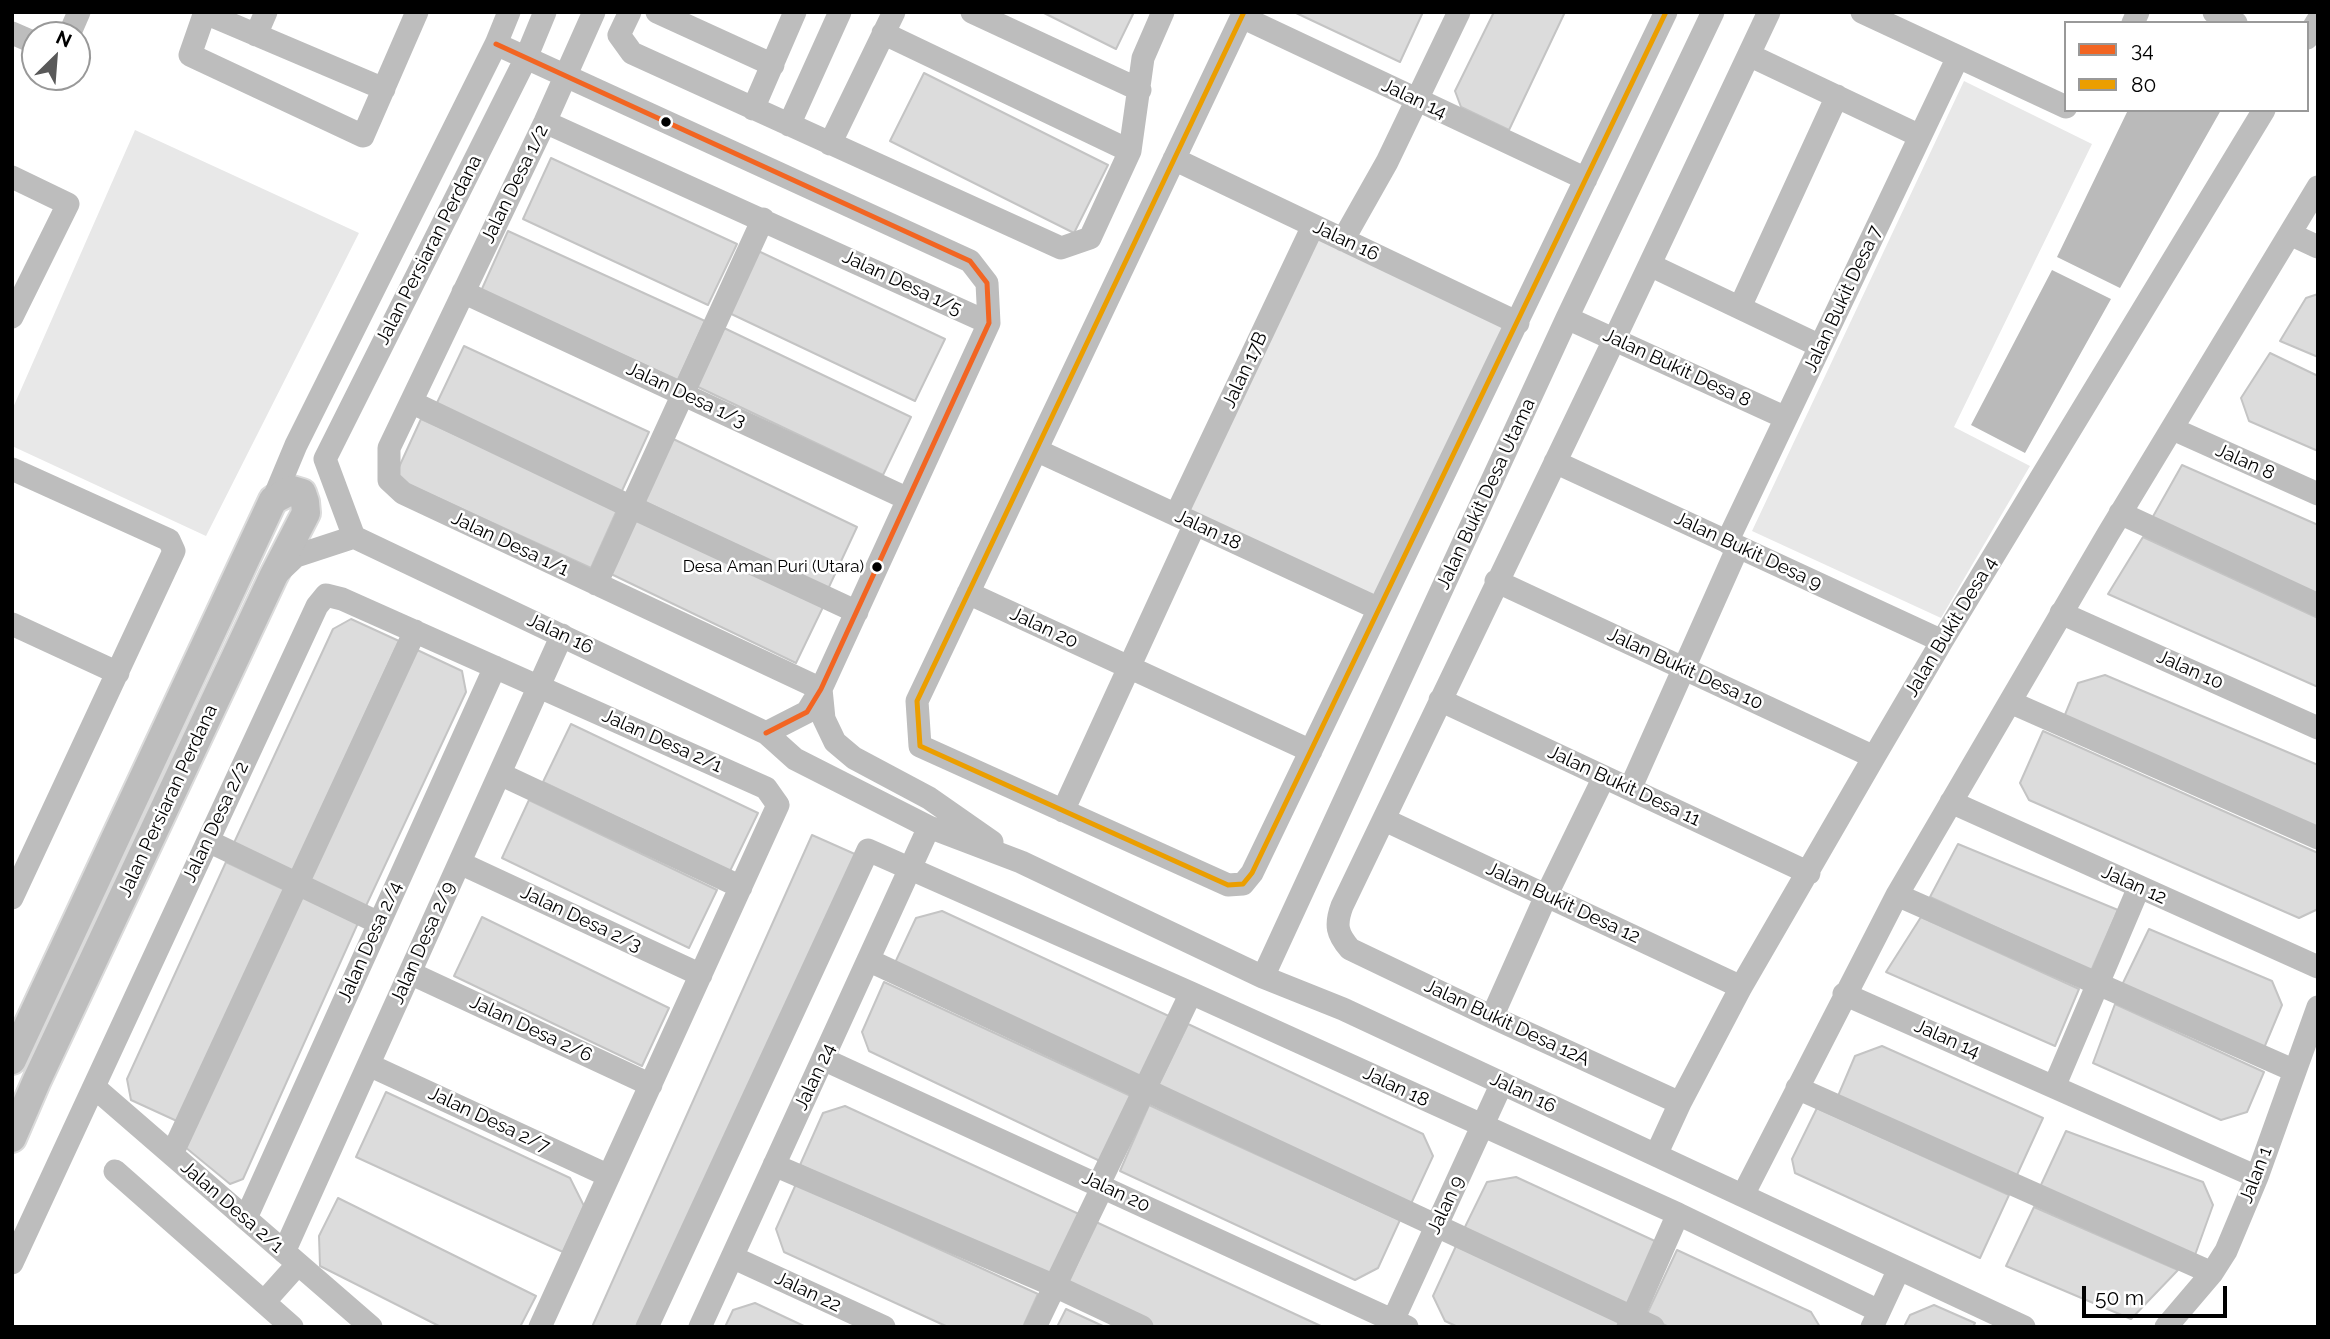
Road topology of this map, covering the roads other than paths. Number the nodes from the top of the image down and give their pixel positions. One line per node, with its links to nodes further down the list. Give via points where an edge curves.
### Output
1 (265, 12): 23 (street)
2 (417, 12): 30 (street)
3 (509, 12): 24 (street, Jalan Persiaran Perdana)
4 (545, 12): 27 (street, Jalan Persiaran Perdana)
5 (594, 12): 29 (street, Jalan Desa 1/2)
6 (630, 12): 35 (street, via 619,35 632,53)
7 (657, 12): 28 (street)
8 (840, 12): 38 (street)
9 (894, 12): 22 (street)
10 (972, 12): 31 (street)
11 (1163, 12): 31 (street, via 1143,58)
12 (1459, 12): 33 (street)
13 (1666, 12): 44 (street)
14 (1713, 12): 55 (street, Jalan Bukit Desa Utama)
15 (1769, 12): 25 (street)
16 (1862, 12): 26 (street)
17 (2214, 12): 21 (street)
18 (205, 13): 23 (street); 30 (street, via 190,55 363,136)
19 (790, 14): 28 (street)
20 (1243, 14): 33 (street, Jalan 14); 42 (street)
21 (2232, 21)
22 (883, 33): 40 (street); 41 (street)
23 (256, 35): 30 (street)
24 (496, 44): 27 (street, Jalan Desa 1/5); 64 (street, Jalan Persiaran Perdana)
25 (1749, 55): 32 (street); 51 (street)
26 (1958, 57): 34 (street); 39 (street, Jalan Bukit Desa 7)
27 (526, 58): 29 (street, Jalan Desa 1/5); 66 (street, Jalan Persiaran Perdana)
28 (773, 65): 35 (street)
29 (566, 77): 37 (street, Jalan Desa 1/2); 56 (street, Jalan Desa 1/5, via 970,261 987,283)
30 (384, 89)
31 (1140, 90): 41 (street)
32 (1837, 96): 39 (street); 53 (street)
33 (1417, 100): 44 (street, Jalan 14); 49 (street)
34 (2064, 106)
35 (753, 110): 38 (street)
36 (2262, 112): 88 (street, Jalan Bukit Desa 4)
37 (545, 122): 46 (street, Jalan Desa 1/5); 52 (street, Jalan Desa 1/2)
38 (789, 125): 40 (street)
39 (1920, 136): 59 (street, Jalan Bukit Desa 7)
40 (830, 144): 41 (street, via 1061,248 1090,237)
41 (1130, 151)
42 (1174, 159): 47 (street, Jalan 16); 65 (street)
43 (12, 177): 54 (street, via 68,204)
44 (1586, 179): 57 (street)
45 (2318, 187): 48 (street)
46 (763, 219): 56 (street, Jalan Desa 1/5); 60 (street)
47 (1314, 226): 49 (street, Jalan 16); 74 (street, Jalan 17B)
48 (2290, 234): 50 (street); 63 (street)
49 (1343, 240): 57 (street, Jalan 16)
50 (2318, 247)
51 (1650, 265): 53 (street); 58 (street)
52 (463, 292): 60 (street, Jalan Desa 1/3); 61 (street, Jalan Desa 1/1)
53 (1740, 307): 59 (street)
54 (12, 317)
55 (1567, 318): 58 (street, Jalan Bukit Desa 8); 125 (street, Jalan Bukit Desa Utama)
56 (989, 323): 70 (street)
57 (1518, 323): 82 (street)
58 (1614, 340): 62 (street, Jalan Bukit Desa 8); 67 (street)
59 (1820, 346): 62 (street, Jalan Bukit Desa 7)
60 (683, 394): 70 (street, Jalan Desa 1/3); 72 (street)
61 (411, 402): 72 (street); 79 (street, Jalan Desa 1/1, via 389,448 389,480 403,493)
62 (1786, 418): 76 (street, Jalan Bukit Desa 7)
63 (2173, 429): 69 (street, Jalan 8); 73 (street)
64 (296, 445): 66 (street); 71 (street, Jalan Persiaran Perdana)
65 (1036, 450): 74 (street, Jalan 18); 80 (street)
66 (325, 459): 75 (street)
67 (1555, 462): 76 (street, Jalan Bukit Desa 9); 78 (street)
68 (12, 469): 92 (street, via 169,541 174,551)
69 (2318, 494)
70 (908, 499): 83 (street)
71 (273, 500): 77 (main road, Jalan Persiaran Perdana, via 292,490 302,493 306,502 306,513); 133 (main road, Jalan Persiaran Perdana)
72 (631, 507): 79 (street); 83 (street)
73 (2120, 513): 81 (street); 84 (street)
74 (1186, 519): 82 (street, Jalan 18); 90 (street, Jalan 17B)
75 (354, 537): 77 (street, via 296,556); 87 (street, Jalan 16)
76 (1732, 544): 88 (street, Jalan Bukit Desa 9); 91 (street, Jalan Bukit Desa 7)
77 (274, 577): 144 (main road, Jalan Persiaran Perdana)
78 (1496, 581): 91 (street, Jalan Bukit Desa 10); 95 (street)
79 (596, 584): 94 (street, Jalan Desa 1/1)
80 (968, 593): 90 (street, Jalan 20); 105 (street, via 916,701 920,746)
81 (2318, 606)
82 (1379, 609): 99 (street)
83 (857, 611): 94 (street)
84 (2062, 612): 96 (street); 97 (street, Jalan 10)
85 (12, 624): 92 (street)
86 (415, 631): 89 (street, Jalan Desa 2/2); 109 (street, Jalan Desa 2/2, via 326,595); 114 (street)
87 (562, 635): 93 (street, Jalan Desa 2/9); 98 (street, Jalan 16)
88 (1942, 640): 100 (street, Jalan Bukit Desa 4)
89 (495, 667): 93 (street, Jalan Desa 2/2); 120 (street, Jalan Desa 2/4)
90 (1129, 667): 99 (street, Jalan 20); 105 (street, Jalan 17B)
91 (1683, 668): 100 (street, Jalan Bukit Desa 10); 103 (street, Jalan Bukit Desa 7)
92 (118, 673): 119 (street)
93 (539, 687): 101 (street, Jalan Desa 2/9); 115 (street, Jalan Desa 2/1, via 766,788 778,805)
94 (821, 689): 98 (street, via 807,712); 110 (street, Jalan 16, via 824,719 835,742 854,758 929,798)
95 (1440, 699): 102 (street, Jalan Bukit Desa 11); 106 (street)
96 (2010, 702): 104 (street); 108 (street)
97 (2318, 728)
98 (766, 733): 107 (street, Jalan 16, via 795,759)
99 (1311, 751): 105 (street, via 1252,873 1242,884 1228,885)
100 (1874, 757): 113 (street, Jalan Bukit Desa 4)
101 (500, 774): 111 (street, Jalan Desa 2/9); 115 (street)
102 (1604, 777): 103 (street, Jalan Bukit Desa 11); 117 (street)
103 (1630, 789): 113 (street, Jalan Bukit Desa 11)
104 (1951, 803): 116 (street, Jalan 12); 118 (street)
105 (1063, 811)
106 (1385, 820): 117 (street, Jalan Bukit Desa 12); 131 (street, Jalan Bukit Desa 12A, via 1336,921 1339,936 1350,949)
107 (929, 827): 110 (street, Jalan 16); 112 (street, Jalan 24)
108 (2318, 838)
109 (208, 841): 114 (street); 138 (street, Jalan Desa 2/2)
110 (1021, 862): 125 (street, Jalan 16)
111 (460, 863): 123 (street, Jalan Desa 2/9); 124 (street, Jalan Desa 2/3)
112 (909, 869): 121 (street, Jalan 24); 128 (street, Jalan 18); 170 (street, Jalan 18, via 868,850)
113 (1809, 873): 127 (street, Jalan Bukit Desa 4)
114 (298, 884): 120 (street); 145 (street)
115 (741, 887): 124 (street)
116 (2139, 887): 122 (street, Jalan 12); 126 (street)
117 (1546, 895): 127 (street, Jalan Bukit Desa 12); 131 (street)
118 (1897, 895): 126 (street); 129 (street)
119 (12, 898)
120 (379, 923): 154 (street, Jalan Desa 2/4)
121 (868, 960): 132 (street, Jalan 24); 140 (street)
122 (2318, 968)
123 (410, 973): 134 (street, Jalan Desa 2/9); 137 (street, Jalan Desa 2/6)
124 (701, 975): 137 (street)
125 (1263, 977): 136 (street, Jalan 16)
126 (2098, 984): 135 (street); 139 (street)
127 (1741, 987): 142 (street, Jalan Bukit Desa 4)
128 (1191, 993): 140 (street); 143 (street, Jalan 18)
129 (1844, 994): 139 (street, Jalan 14); 141 (street)
130 (2318, 1007): 135 (street, Jalan 1)
131 (1492, 1017): 142 (street, Jalan Bukit Desa 12A)
132 (823, 1059): 147 (street, Jalan 24); 151 (street, Jalan 20)
133 (12, 1060)
134 (369, 1065): 149 (street, Jalan Desa 2/7); 157 (street, Jalan Desa 2/9)
135 (2295, 1071): 150 (street, Jalan 1)
136 (1503, 1083): 143 (street, Jalan 9); 146 (street, Jalan 16)
137 (651, 1085): 149 (street)
138 (94, 1087): 145 (street, Jalan Desa 2/1); 158 (street, Jalan Desa 2/2)
139 (2054, 1087): 150 (street, Jalan 14)
140 (1145, 1088): 151 (street); 155 (street)
141 (1797, 1088): 152 (street); 160 (street)
142 (1680, 1103): 146 (street, Jalan Bukit Desa 4)
143 (1483, 1127): 153 (street, Jalan 18); 155 (street, Jalan 9)
144 (12, 1138)
145 (172, 1154): 154 (street, Jalan Desa 2/1)
146 (1656, 1155): 152 (street, Jalan 16)
147 (774, 1165): 156 (street, Jalan 24); 161 (street)
148 (115, 1171): 162 (street)
149 (609, 1176): 169 (street)
150 (2256, 1177): 160 (street, Jalan 1, via 2226,1251)
151 (1101, 1185): 161 (street); 166 (street, Jalan 20)
152 (1743, 1195): 159 (street, Jalan 16)
153 (1678, 1214): 163 (street, Jalan 18); 165 (street)
154 (246, 1218): 157 (street, Jalan Desa 2/1)
155 (1437, 1225): 165 (street); 166 (street, Jalan 9)
156 (732, 1257): 171 (street, Jalan 24); 172 (street, Jalan 22)
157 (291, 1258): 162 (street, Jalan Desa 2/9); 168 (street, Jalan Desa 2/1)
158 (12, 1263)
159 (1899, 1269): 163 (street); 164 (street, Jalan 16)
160 (2212, 1273): 177 (street, Jalan 1)
161 (1055, 1286): 173 (street); 174 (street)
162 (264, 1302): 167 (street)
163 (1876, 1319)
164 (1986, 1319): 176 (street, Jalan 16)
165 (1630, 1322): 175 (street)
166 (1397, 1324)
167 (292, 1327)
168 (371, 1327)
169 (540, 1327)
170 (648, 1327)
171 (700, 1327)
172 (884, 1327)
173 (1035, 1327)
174 (1142, 1327)
175 (1653, 1327)
176 (2024, 1327)
177 (2166, 1327)

